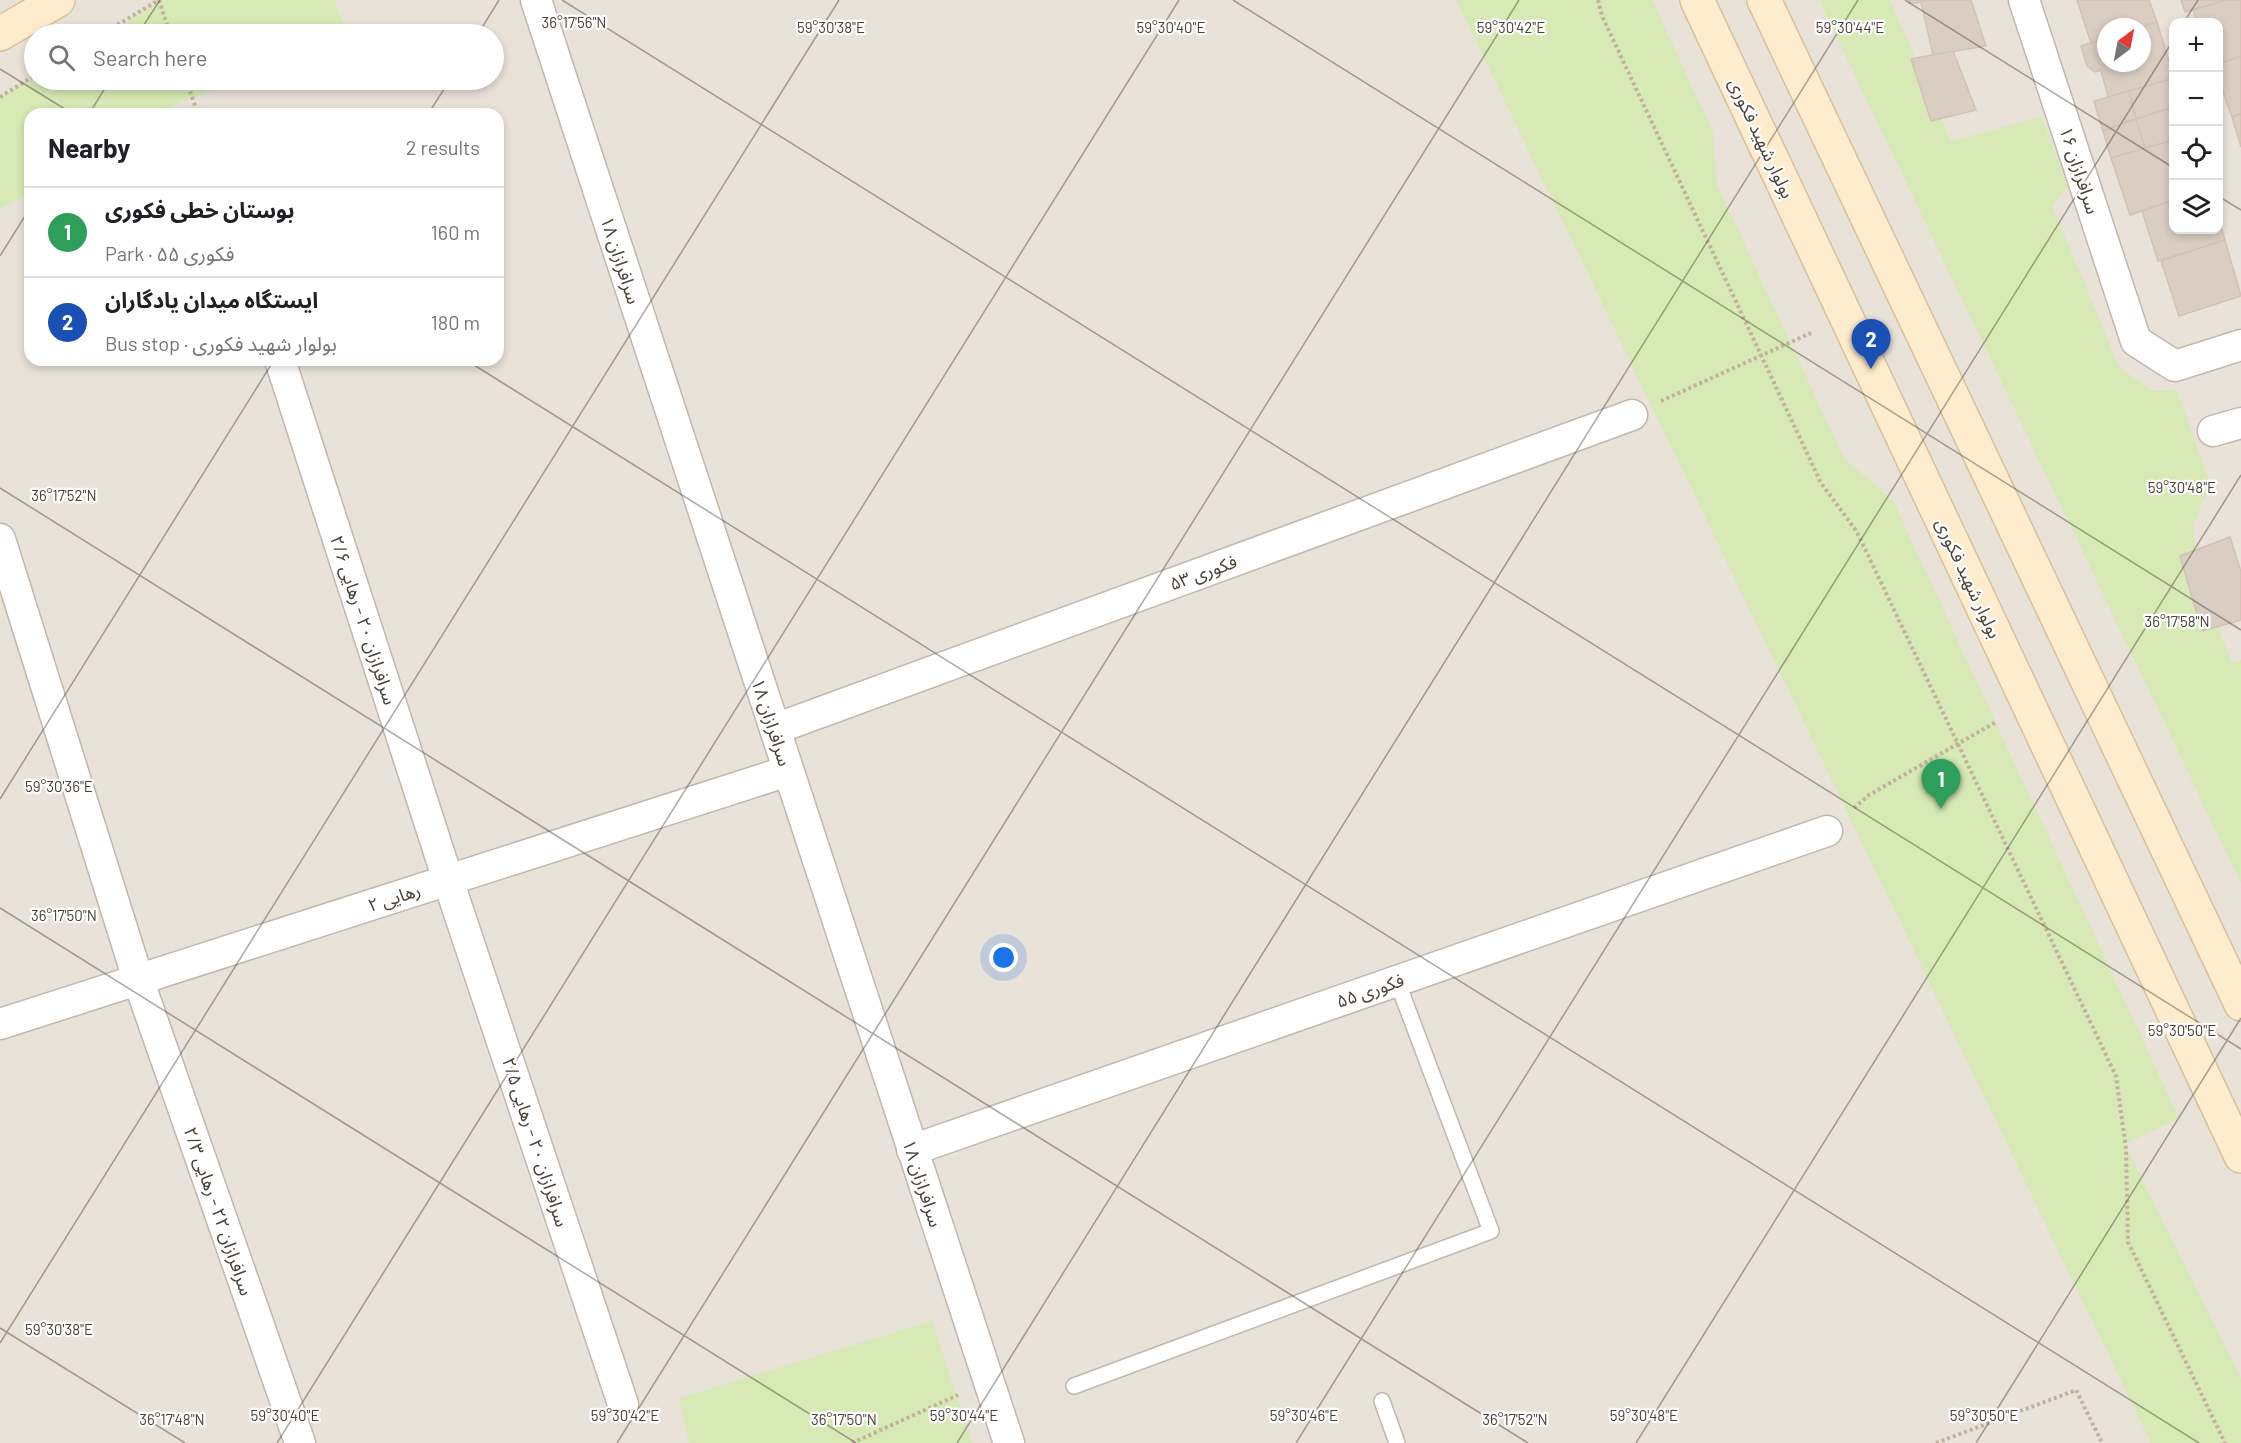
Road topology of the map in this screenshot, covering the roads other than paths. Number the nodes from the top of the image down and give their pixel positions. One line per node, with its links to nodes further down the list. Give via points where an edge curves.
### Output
1 (58, 0): 6 (main road)
2 (536, 0): 11 (street, سرافرازان ۱۸)
3 (1697, 0): 20 (main road, بولوار شهید فکوری)
4 (1764, 0): 17 (main road)
5 (2024, 0): 7 (street, سرافرازان ۱۶, via 2136,341 2175,366)
6 (0, 34)
7 (2241, 345)
8 (282, 366): 14 (street, سرافرازان ۲۰ - رهایی ۲/۶)
9 (1632, 415): 11 (street, فکوری ۵۳)
10 (0, 539): 15 (street, سرافرازان ۲۲ - رهایی ۲/۳)
11 (775, 729): 12 (street, سرافرازان ۱۸)
12 (788, 771): 14 (street, رهایی ۲); 19 (street, سرافرازان ۱۸)
13 (1827, 831): 16 (street, فکوری ۵۵)
14 (448, 880): 15 (street, رهایی ۲); 23 (street, سرافرازان ۲۰ - رهایی ۲/۵)
15 (138, 979): 18 (street, رهایی ۲); 24 (street, سرافرازان ۲۲ - رهایی ۲/۳)
16 (1397, 981): 19 (street, فکوری ۵۵); 21 (lane, via 1491,1231)
17 (2241, 1004)
18 (0, 1024)
19 (912, 1150): 25 (street, سرافرازان ۱۸)
20 (2241, 1156)
21 (1074, 1386)
22 (1382, 1401): 26 (lane)
23 (623, 1404)
24 (300, 1443)
25 (1009, 1443)
26 (1397, 1443)

